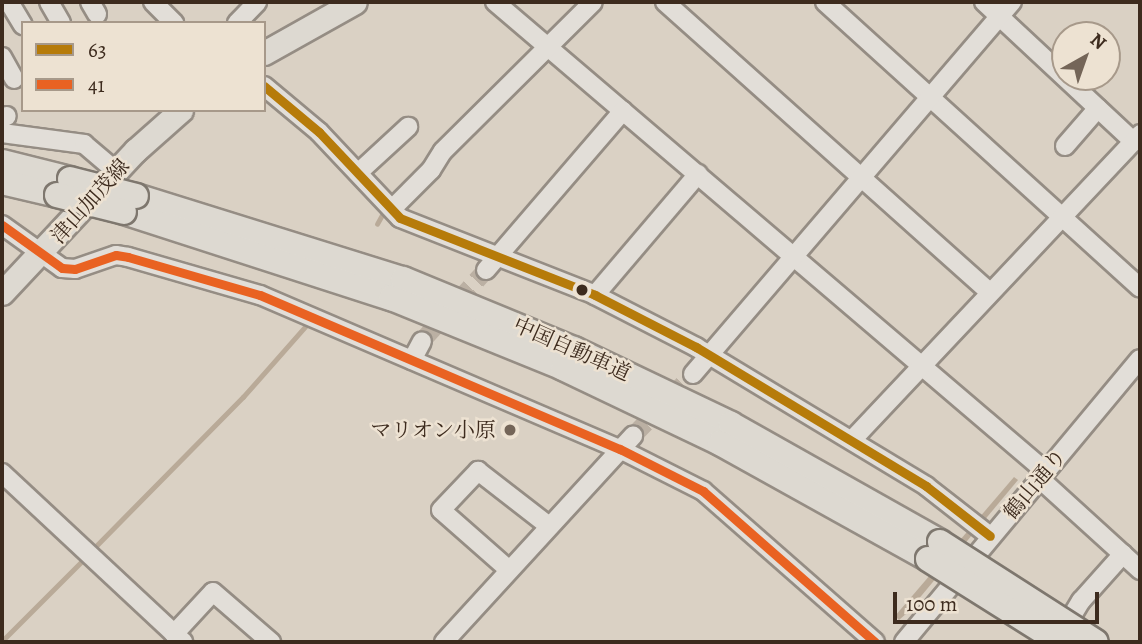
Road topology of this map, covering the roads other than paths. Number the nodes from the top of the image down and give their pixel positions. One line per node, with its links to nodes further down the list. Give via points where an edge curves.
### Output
1 (49, 2): 13 (street)
2 (153, 2): 14 (street)
3 (257, 2): 15 (street)
4 (355, 2): 18 (main road)
5 (495, 2): 17 (street)
6 (593, 2): 17 (street)
7 (664, 2): 35 (street)
8 (825, 2): 22 (street)
9 (984, 2): 12 (street)
10 (1012, 2): 12 (street)
11 (8, 4): 16 (street)
12 (1000, 17): 22 (street); 23 (street)
13 (60, 21)
14 (172, 21)
15 (239, 21)
16 (21, 22)
17 (548, 46): 24 (street); 38 (street)
18 (266, 52)
19 (2, 57): 20 (street)
20 (14, 79)
21 (266, 88): 33 (street)
22 (933, 98): 35 (street); 39 (street)
23 (1098, 108): 29 (street); 30 (street)
24 (623, 111): 34 (street); 42 (street)
25 (176, 112): 26 (main road, 津山加茂線)
26 (160, 119): 32 (main road, 津山加茂線)
27 (4, 122): 32 (street, via 84,144)
28 (408, 127): 33 (street)
29 (1137, 138): 39 (street)
30 (1065, 146)
31 (2, 162): 37 (highway, 中国自動車道)
32 (117, 172): 41 (main road, 津山加茂線)
33 (359, 172): 38 (street)
34 (698, 174): 43 (street); 48 (street)
35 (862, 178): 43 (street); 47 (street)
36 (2, 182): 37 (highway, 中国自動車道)
37 (63, 187): 61 (highway, 中国自動車道, bridge, via 403,279 574,349 731,424)
38 (394, 207): 42 (street, via 400,218)
39 (1065, 215): 45 (street); 47 (street)
40 (2, 225): 41 (street)
41 (41, 254): 46 (main road, 津山加茂線); 52 (street, via 62,268 75,270 116,255 178,268 260,295)
42 (501, 255): 44 (street); 48 (street)
43 (793, 256): 50 (street); 53 (street)
44 (486, 270)
45 (1140, 288)
46 (2, 293)
47 (990, 293): 53 (street)
48 (595, 296): 50 (street)
49 (422, 341): 52 (street)
50 (708, 356): 54 (street); 55 (street)
51 (1140, 359): 58 (street, 鶴山通り)
52 (412, 360): 56 (street)
53 (922, 367): 55 (street); 58 (street)
54 (693, 374)
55 (853, 439): 60 (street, via 926,486)
56 (626, 443): 59 (street); 68 (street, via 703,491)
57 (2, 473): 65 (street)
58 (1042, 475): 60 (street, 鶴山通り); 62 (street)
59 (549, 526): 63 (street); 63 (street, via 478,471 441,510)
60 (990, 536): 69 (street, 鶴山通り)
61 (934, 551): 70 (highway, 中国自動車道, bridge); 71 (highway, 中国自動車道, bridge)
62 (1123, 554): 64 (street); 70 (street, via 1081,601)
63 (508, 569): 67 (street)
64 (1140, 570)
65 (178, 638): 66 (street, via 213,592)
66 (271, 642)
67 (444, 642)
68 (875, 642)
69 (904, 642)
70 (1058, 642)
71 (1096, 642)

